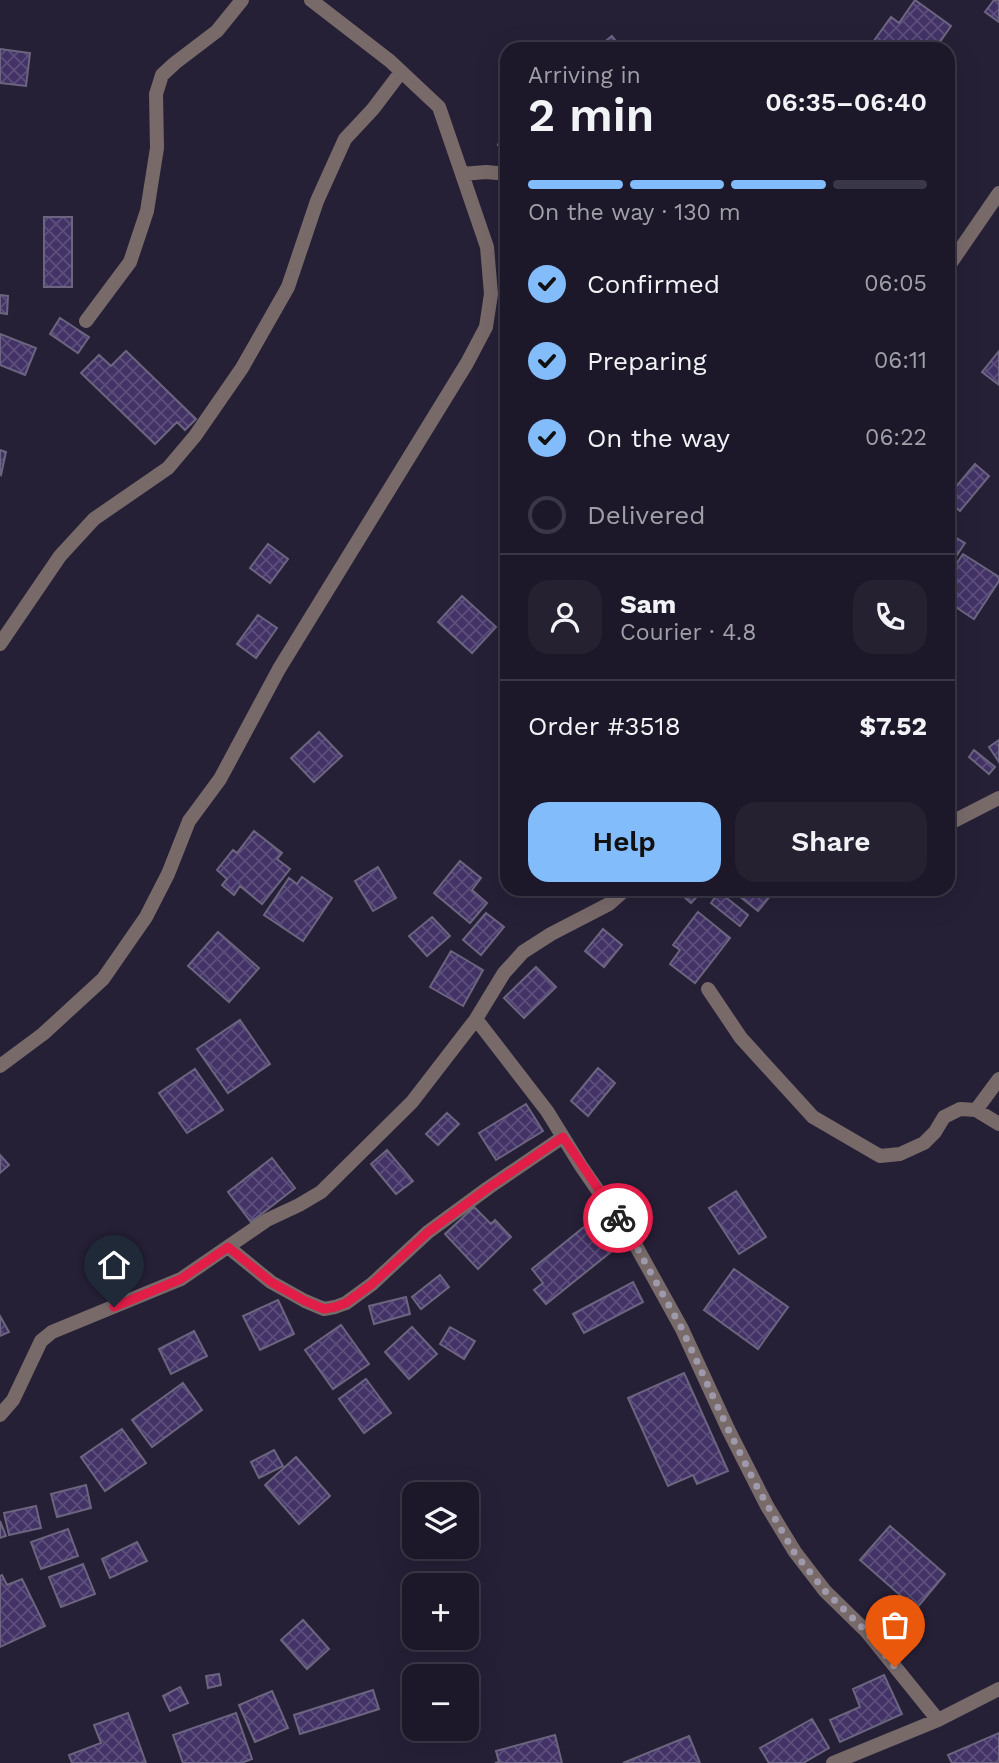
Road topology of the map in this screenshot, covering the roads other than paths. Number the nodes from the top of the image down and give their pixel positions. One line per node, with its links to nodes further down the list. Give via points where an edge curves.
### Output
1 (242, 0): 8 (street, via 217,30 162,75 156,94 157,148 148,211 130,262)
2 (311, 0): 3 (street)
3 (401, 72): 5 (street, via 439,107); 9 (street, via 345,139 317,201 288,288 219,402 168,468 94,519 60,556)
4 (500, 173): 5 (street)
5 (463, 174): 15 (street, via 487,247 491,294 486,327 279,669 220,779 189,821 146,917 103,979)
6 (999, 193): 7 (street)
7 (955, 257)
8 (86, 321)
9 (0, 644)
10 (999, 798): 11 (street)
11 (955, 820)
12 (618, 896): 14 (street, via 523,952)
13 (708, 989): 17 (street, via 741,1038 813,1117 880,1156 900,1154 924,1143 944,1116 960,1109)
14 (476, 1018): 19 (street); 20 (street, via 412,1102 321,1192)
15 (0, 1066)
16 (999, 1079): 17 (street)
17 (976, 1110): 18 (street)
18 (999, 1124)
19 (563, 1137): 20 (street, via 428,1232 372,1284 335,1307 324,1309 271,1282); 23 (street, via 636,1246 794,1552)
20 (228, 1247): 21 (street, via 181,1279 52,1332 41,1341 13,1401)
21 (0, 1415)
22 (999, 1689): 23 (street)
23 (938, 1720): 24 (street)
24 (833, 1763)

